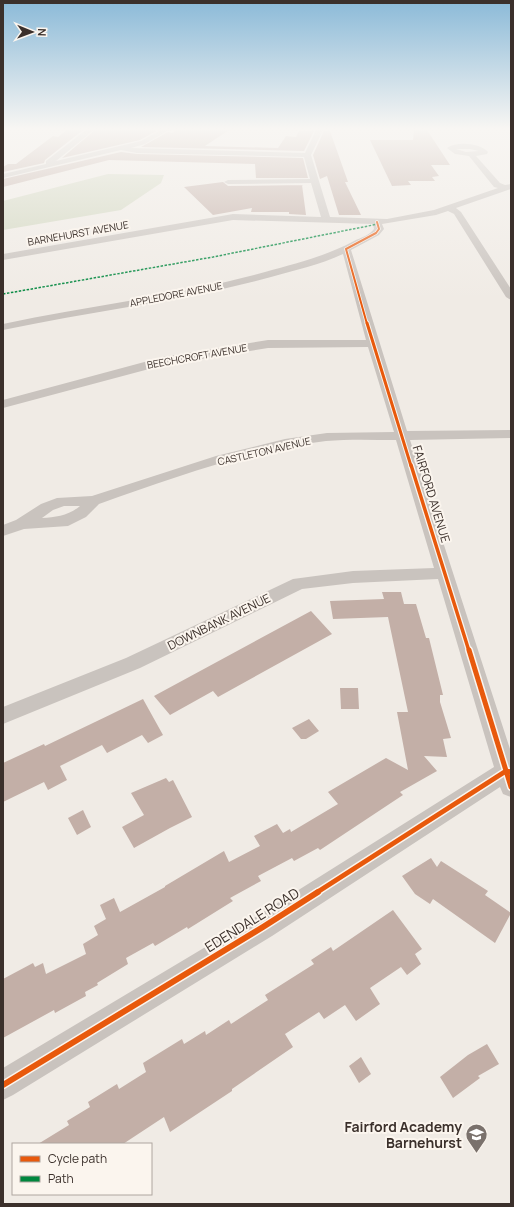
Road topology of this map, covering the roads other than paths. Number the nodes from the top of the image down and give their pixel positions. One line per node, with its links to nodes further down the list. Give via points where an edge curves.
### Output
1 (316, 186): 4 (street)
2 (508, 187): 3 (street, BARNEHURST AVENUE)
3 (449, 208): 5 (street, BARNEHURST AVENUE, via 404,219); 8 (street, via 457,212)
4 (326, 220): 5 (street, BARNEHURST AVENUE); 7 (street, BARNEHURST AVENUE, via 232,217)
5 (377, 222): 6 (street, via 379,229 376,233)
6 (346, 249): 9 (street, APPLEDORE AVENUE, via 324,259 244,281); 10 (street, FAIRFORD AVENUE)
7 (3, 258)
8 (511, 297)
9 (3, 327)
10 (373, 343): 11 (street, BEECHCROFT AVENUE, via 268,344 162,361); 13 (street, FAIRFORD AVENUE)
11 (3, 404)
12 (511, 434): 13 (street, CASTLETON AVENUE)
13 (402, 435): 14 (street, CASTLETON AVENUE, via 327,437 285,443 145,482 94,501 80,514 62,522 22,524); 15 (street, FAIRFORD AVENUE)
14 (3, 531)
15 (445, 573): 16 (street, DOWNBANK AVENUE, via 353,577 299,583 133,663); 17 (street, FAIRFORD AVENUE)
16 (3, 716)
17 (509, 777): 18 (street, EDENDALE ROAD)
18 (3, 1085)

